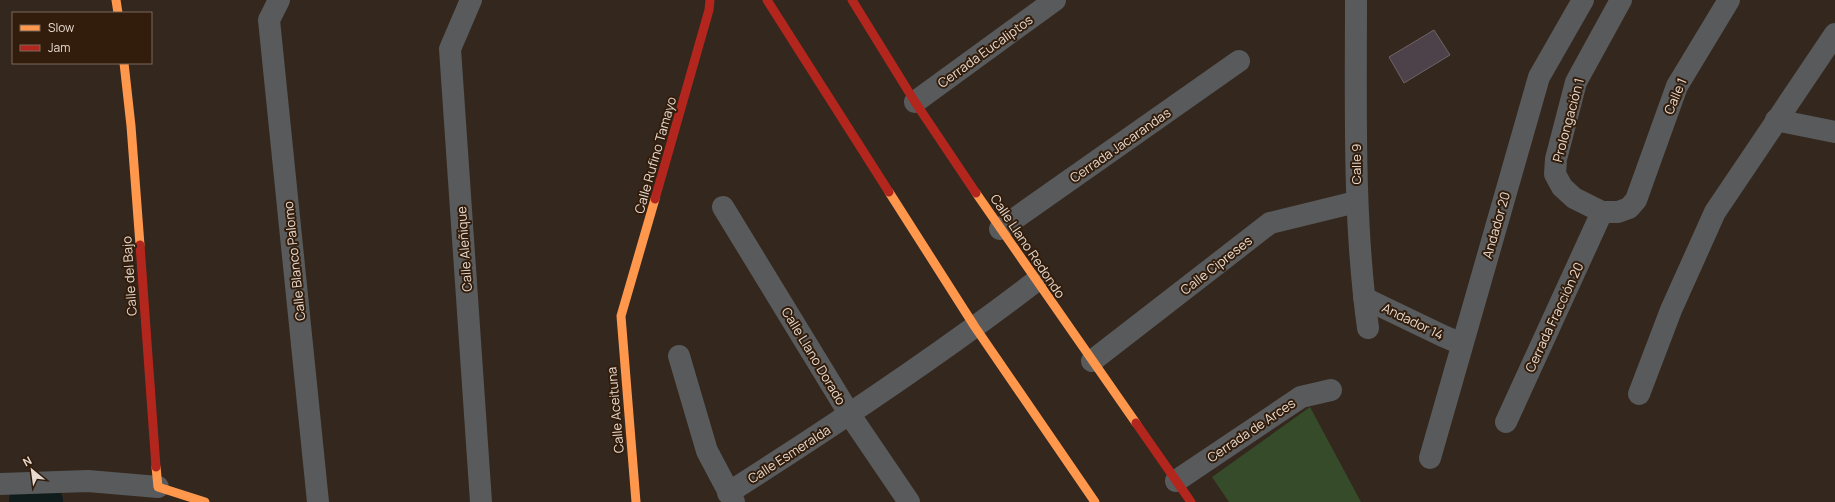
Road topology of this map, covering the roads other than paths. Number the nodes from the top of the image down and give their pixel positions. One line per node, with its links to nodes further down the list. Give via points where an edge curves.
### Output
1 (116, 0): 14 (street)
2 (279, 0): 43 (street, Calle Blanco Palomo, via 269,20)
3 (471, 0): 44 (street, Calle Aleñique, via 450,49)
4 (710, 0): 13 (street, Calle Rufino Tamayo)
5 (767, 0): 28 (street)
6 (852, 0): 18 (street, Calle Llano Redondo)
7 (1055, 0): 18 (street, Cerrada Eucaliptos)
8 (1356, 0): 21 (street, Calle 9)
9 (1583, 0): 30 (street, Andador 20, via 1539,77)
10 (1621, 0): 23 (street, Prolongación 1, via 1576,82 1556,159 1555,174 1562,187 1574,198)
11 (1729, 0): 23 (street, Calle 1, via 1677,86 1636,200 1629,208 1618,212)
12 (720, 3): 13 (street)
13 (709, 10): 27 (street, Calle Rufino Tamayo)
14 (118, 12)
15 (1835, 34): 19 (street)
16 (1239, 61): 24 (street, Cerrada Jacarandas)
17 (124, 64): 40 (street, Calle del Bajo)
18 (915, 102): 24 (street, Calle Llano Redondo)
19 (1776, 120): 20 (street); 34 (street, via 1715,212 1671,310)
20 (1835, 132)
21 (1356, 202): 26 (street, Calle 9); 32 (street, Calle Cipreses, via 1270,223)
22 (724, 207): 35 (street, Calle Llano Dorado)
23 (1602, 212): 36 (street, Cerrada Fracción 20)
24 (1000, 229): 25 (street, Calle Llano Redondo)
25 (1036, 281): 28 (street, Calle Esmeralda); 32 (street, Calle Llano Redondo)
26 (1364, 298): 29 (street, Calle 9); 30 (street, Andador 14)
27 (621, 316): 45 (street, Calle Aceituna)
28 (975, 327): 35 (street, Calle Esmeralda); 47 (street)
29 (1368, 328)
30 (1462, 344): 37 (street, Andador 20)
31 (678, 356): 41 (street, via 707,451)
32 (1092, 361): 38 (street, Calle Llano Redondo)
33 (1331, 390): 38 (street, Cerrada de Arces, via 1301,397)
34 (1639, 394)
35 (850, 415): 41 (street, Calle Esmeralda); 46 (street, Calle Llano Dorado)
36 (1506, 422)
37 (1430, 458)
38 (1176, 481): 48 (street, Calle Llano Redondo)
39 (0, 484): 40 (street, via 88,481)
40 (158, 487): 42 (street)
41 (731, 498)
42 (204, 502)
43 (318, 502)
44 (482, 502)
45 (636, 502)
46 (908, 502)
47 (1095, 502)
48 (1191, 502)

